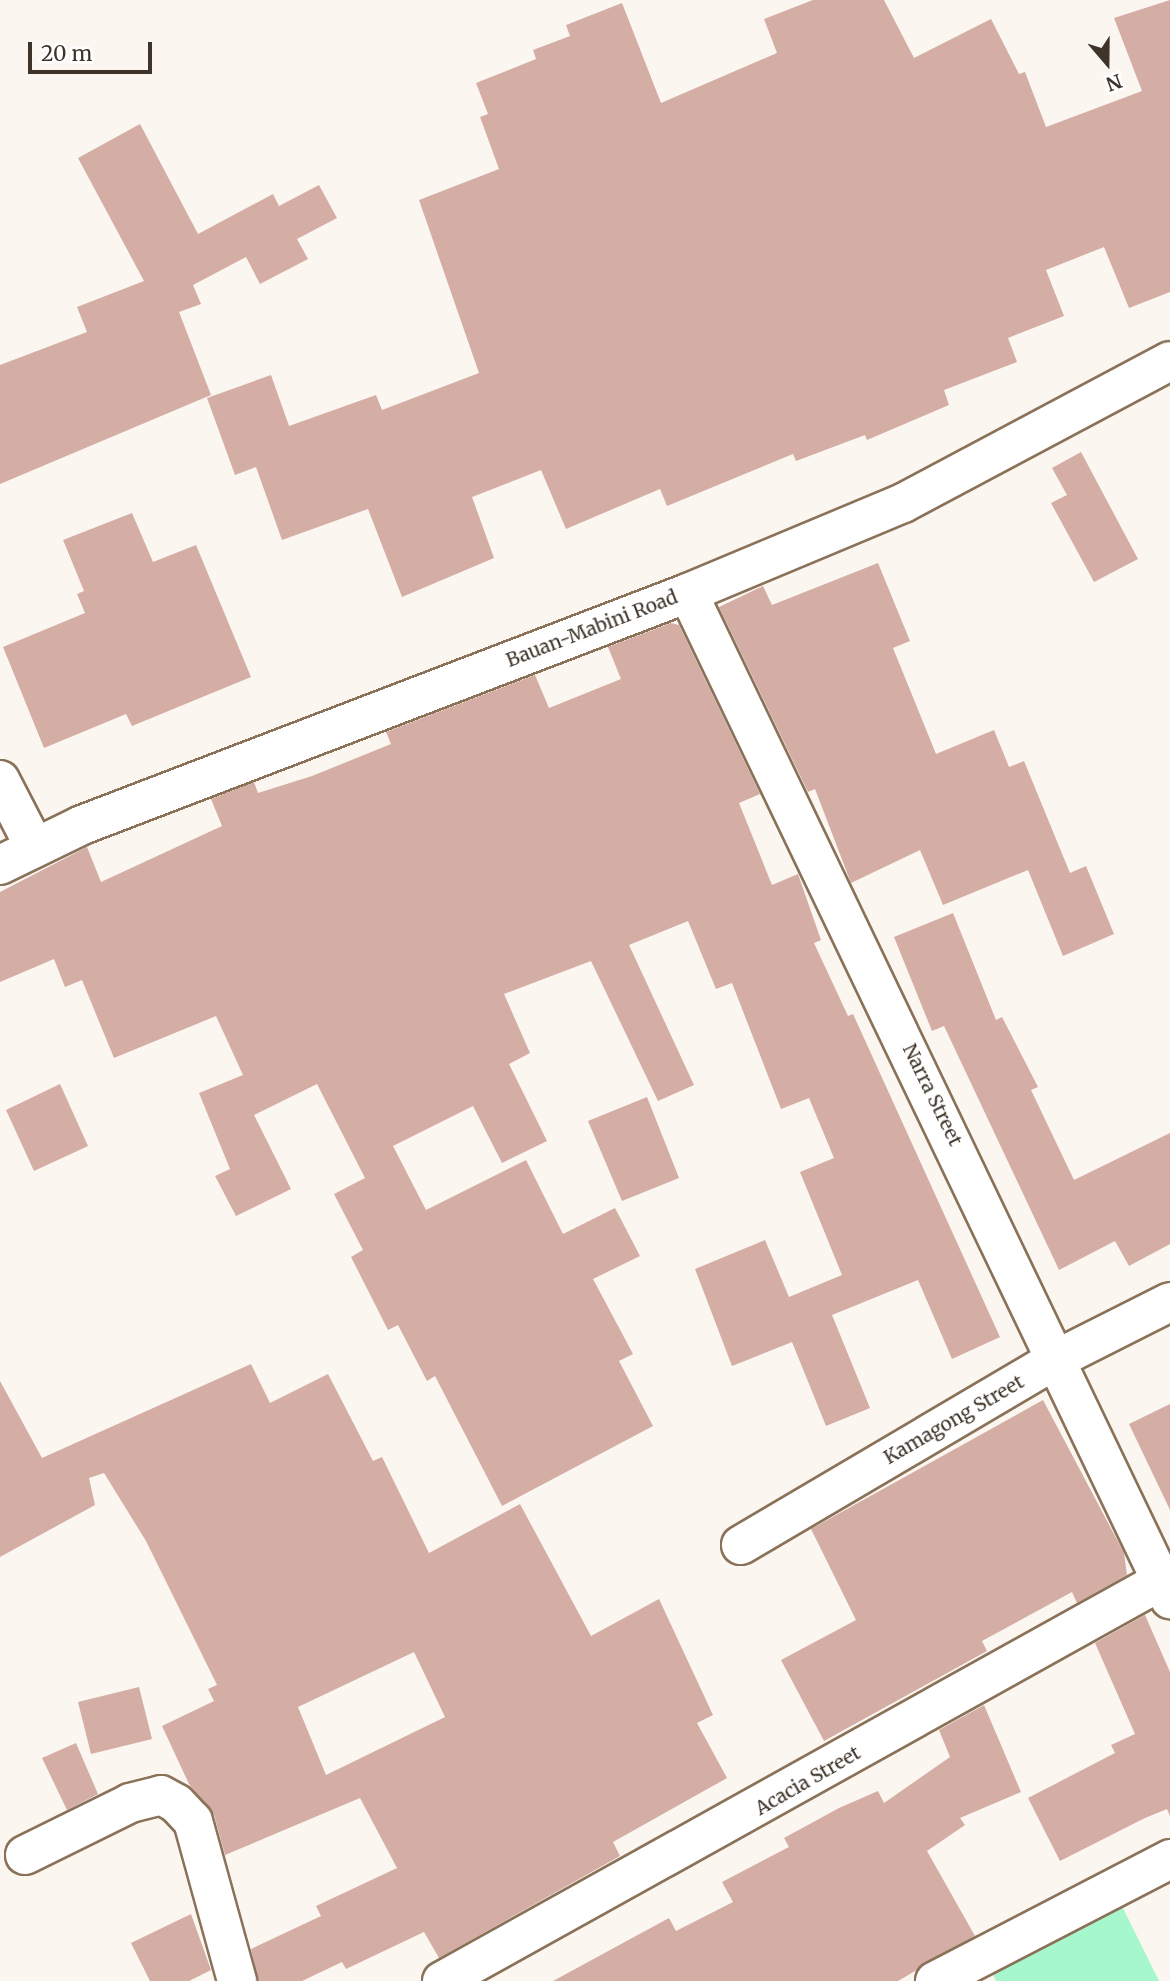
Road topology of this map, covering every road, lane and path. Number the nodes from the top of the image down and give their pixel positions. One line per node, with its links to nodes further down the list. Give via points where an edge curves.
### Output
1 (1170, 360): 2 (street, Bauan-Mabini Road, via 903,503)
2 (688, 593): 4 (street, Bauan-Mabini Road); 7 (street, Narra Street)
3 (0, 780): 4 (street)
4 (34, 846): 5 (street, Bauan-Mabini Road)
5 (0, 865)
6 (1170, 1302): 7 (street, Kamagong Street)
7 (1059, 1358): 8 (street, Kamagong Street); 9 (street, Narra Street)
8 (741, 1545)
9 (1167, 1585): 13 (street, Acacia Street)
10 (25, 1855): 12 (street, via 130,1803 161,1795 177,1804 192,1821)
11 (1170, 1860): 14 (street)
12 (237, 1981)
13 (442, 1981)
14 (935, 1981)

